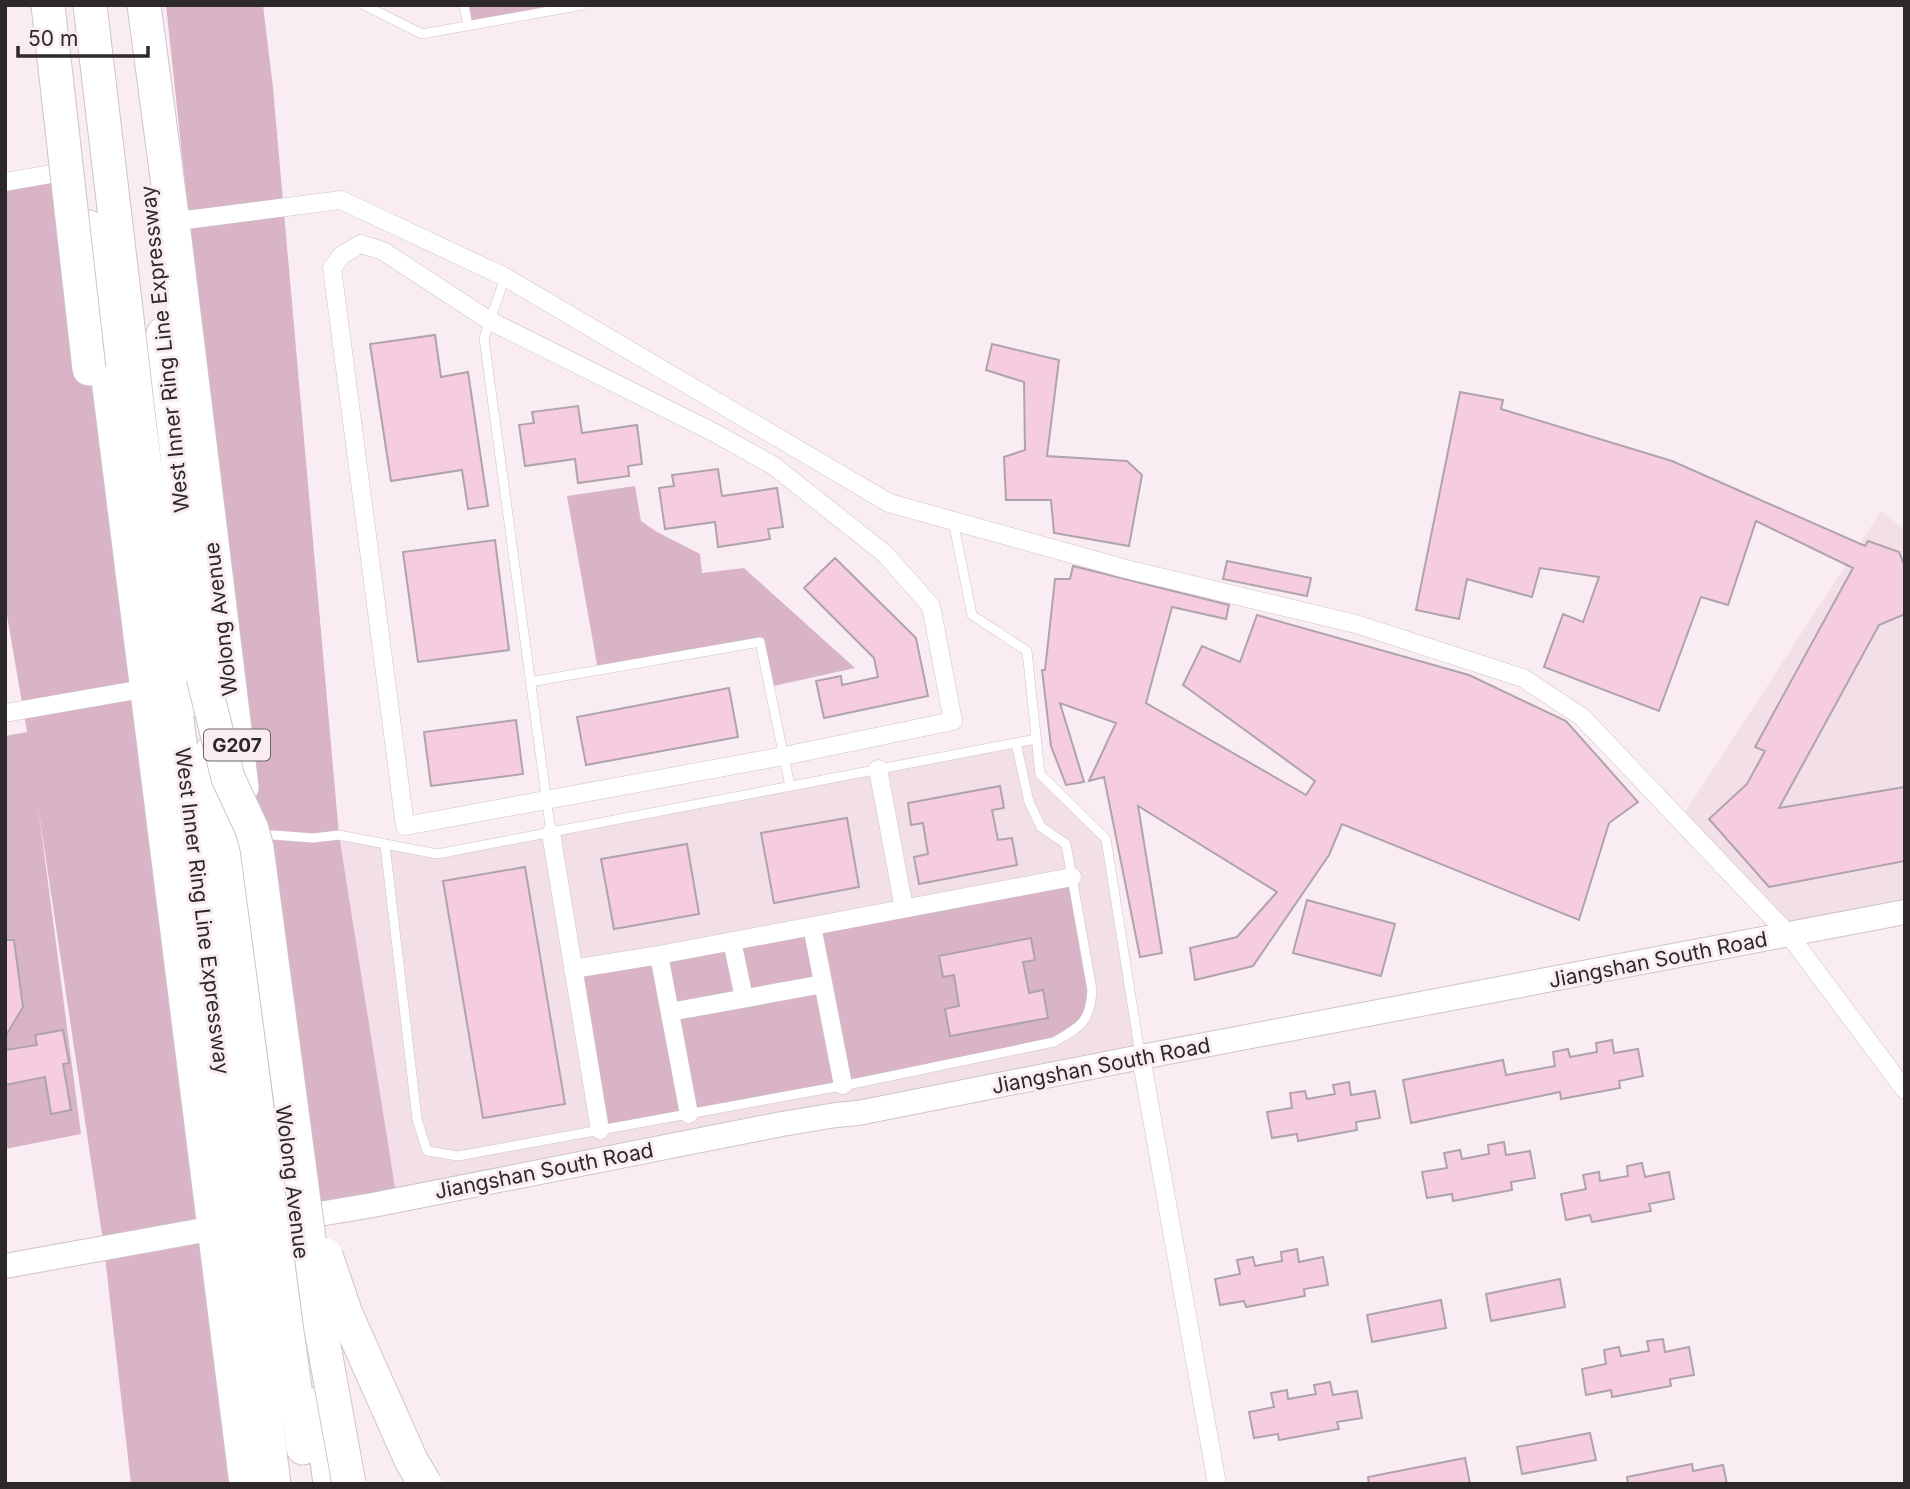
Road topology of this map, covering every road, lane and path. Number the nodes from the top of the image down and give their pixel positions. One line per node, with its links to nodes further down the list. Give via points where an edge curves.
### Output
1 (48, 5): 18 (highway, bridge, via 89,369)
2 (64, 5): 11 (highway)
3 (90, 5): 43 (highway, West Inner Ring Line Expressway)
4 (123, 5): 19 (highway, West Inner Ring Line Expressway)
5 (144, 5): 16 (highway, Wolong Avenue / G207)
6 (159, 5): 13 (highway)
7 (364, 5): 10 (lane, via 422,34)
8 (464, 5): 10 (lane)
9 (583, 5): 10 (lane)
10 (468, 26)
11 (82, 169): 12 (street); 18 (highway)
12 (5, 182)
13 (186, 220): 14 (street, via 341,200); 16 (highway)
14 (505, 277): 15 (lane); 17 (street, via 889,503)
15 (490, 321): 20 (lane, via 484,338); 25 (street, via 774,466 885,554 931,606 953,721); 28 (street, via 383,251 361,244 332,268 405,826)
16 (202, 461): 29 (highway, Wolong Avenue / G207)
17 (953, 521): 23 (lane, via 972,615 1027,651); 36 (street, via 1126,569 1356,624 1523,678 1582,717)
18 (143, 652): 21 (highway)
19 (203, 677): 49 (highway, bridge, via 228,778 257,848); 56 (highway, West Inner Ring Line Expressway, bridge)
20 (530, 682): 25 (lane, via 760,642); 28 (lane)
21 (148, 688): 22 (street); 51 (highway)
22 (5, 713)
23 (1036, 739): 24 (lane); 44 (lane, via 1040,774 1106,839)
24 (1016, 743): 26 (lane); 32 (lane, via 1029,802 1041,827 1066,844)
25 (784, 755): 27 (lane); 28 (street)
26 (878, 769): 27 (lane); 33 (street)
27 (790, 786): 30 (lane)
28 (546, 801): 30 (lane)
29 (248, 833): 31 (lane, via 313,838 339,835); 50 (highway, Wolong Avenue / G207)
30 (551, 833): 31 (lane, via 437,854); 39 (street)
31 (385, 845): 48 (lane, via 416,1119 428,1150 458,1156)
32 (1072, 877): 33 (street); 45 (lane, via 1091,989 1091,1008 1081,1026 1054,1042)
33 (904, 908): 35 (street)
34 (1905, 912): 36 (street, Jiangshan South Road)
35 (812, 926): 37 (street); 40 (street)
36 (1789, 935): 44 (street, Jiangshan South Road); 46 (street)
37 (732, 941): 38 (street); 41 (street)
38 (659, 955): 39 (street); 42 (street)
39 (573, 969): 48 (street)
40 (823, 984): 41 (street); 45 (street)
41 (744, 998): 42 (street)
42 (670, 1012): 47 (street)
43 (220, 1048): 54 (highway, via 220,1187); 55 (highway, West Inner Ring Line Expressway)
44 (1141, 1057): 50 (street, Jiangshan South Road); 60 (street)
45 (843, 1085): 47 (lane)
46 (1905, 1090)
47 (689, 1114): 48 (lane)
48 (600, 1130)
49 (302, 1184): 58 (highway, bridge, via 321,1329); 59 (highway, bridge, via 346,1314)
50 (296, 1217): 57 (highway, Wolong Avenue / G207)
51 (215, 1228): 52 (street); 53 (highway)
52 (5, 1266)
53 (246, 1484)
54 (253, 1484)
55 (274, 1484)
56 (307, 1484)
57 (330, 1484)
58 (349, 1484)
59 (425, 1484)
60 (1217, 1484)

